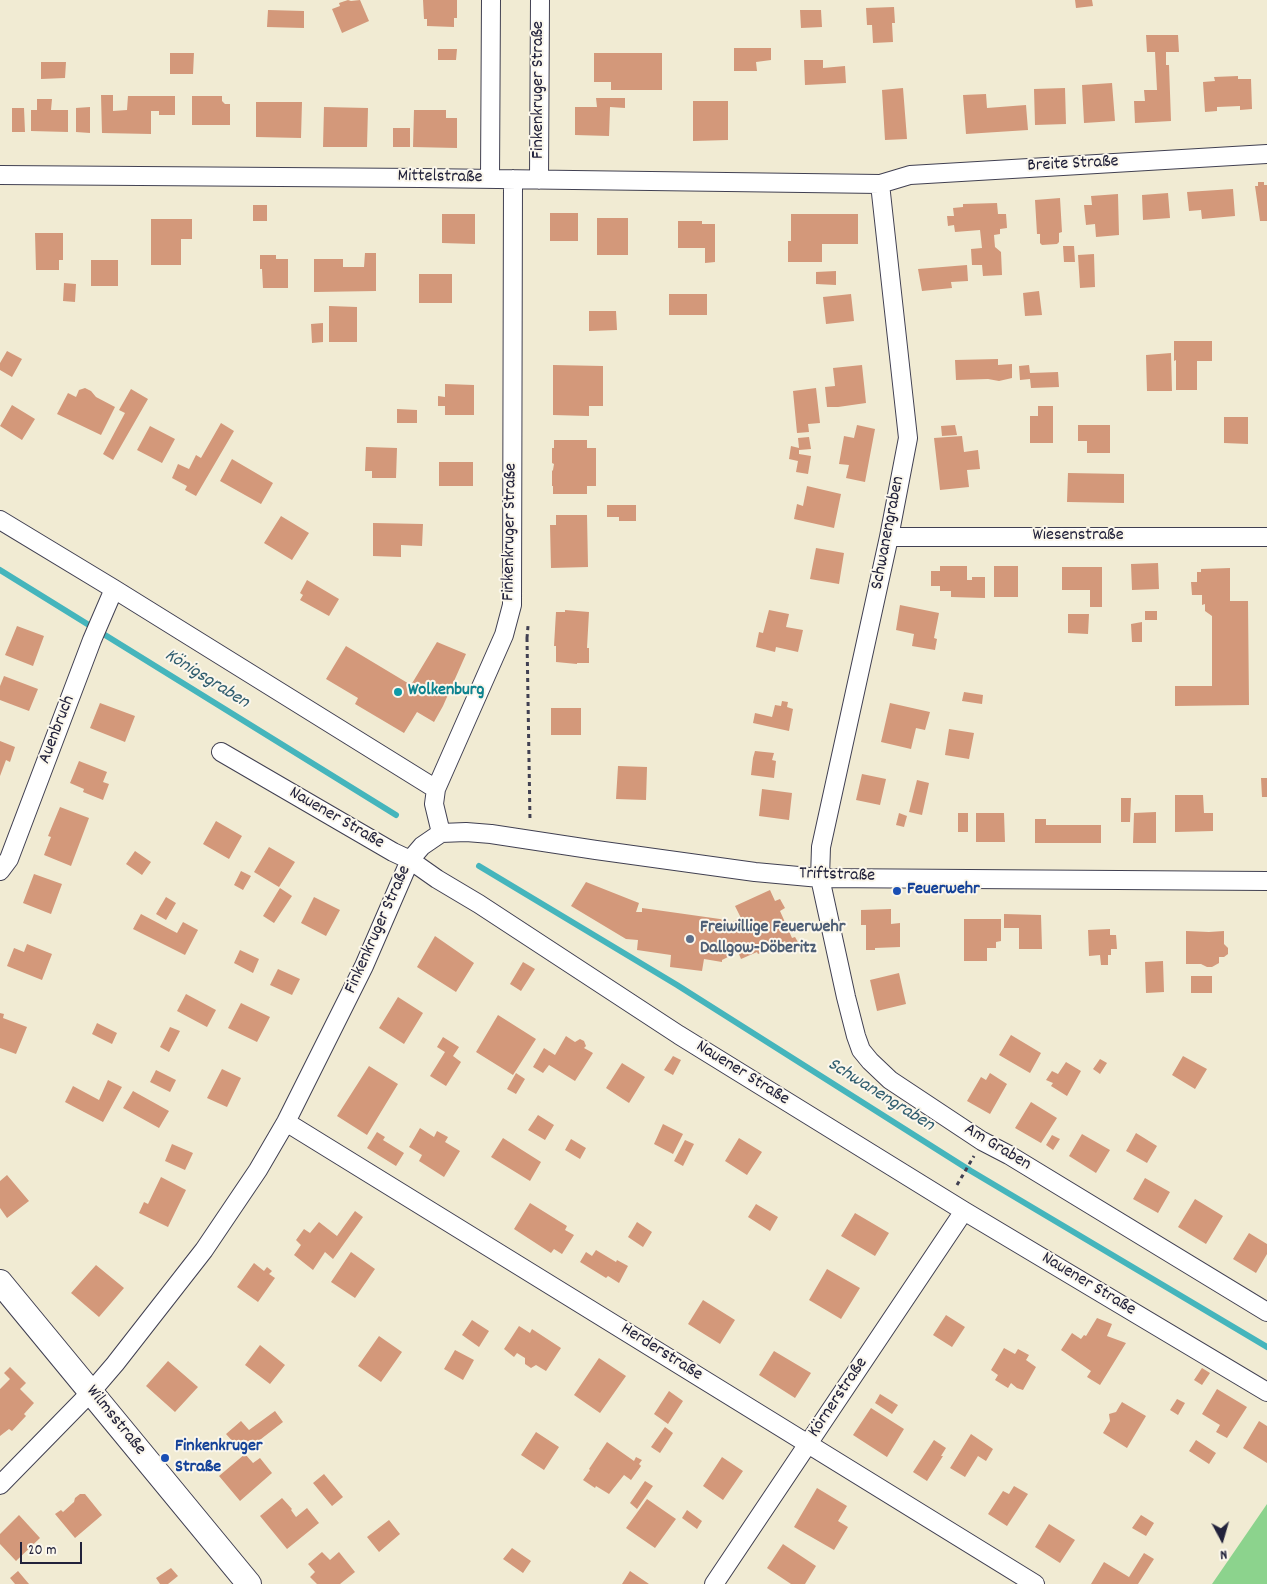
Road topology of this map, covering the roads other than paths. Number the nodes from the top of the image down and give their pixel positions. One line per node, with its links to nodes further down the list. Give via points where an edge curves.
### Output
1 (491, 0): 5 (street)
2 (540, 0): 7 (street, Finkenkruger Straße)
3 (1267, 154): 8 (street, Breite Straße, via 910,175)
4 (0, 175): 5 (street, Mittelstraße)
5 (490, 179): 6 (street, Mittelstraße)
6 (512, 179): 7 (street, Mittelstraße); 14 (street, Finkenkruger Straße, via 512,605 504,635)
7 (539, 180): 8 (street, Mittelstraße)
8 (880, 184): 10 (street, Schwanengraben, via 908,438)
9 (0, 520): 12 (street)
10 (889, 537): 11 (street, Wiesenstraße); 18 (street, Schwanengraben, via 821,847)
11 (1267, 537)
12 (114, 589): 14 (street); 17 (street, Auenbruch, via 9,859)
13 (221, 752): 16 (street, Nauener Straße)
14 (436, 789): 15 (street, Finkenkruger Straße, via 434,804)
15 (441, 833): 16 (street, Finkenkruger Straße, via 422,846); 18 (street, Triftstraße, via 466,832)
16 (410, 860): 20 (street, Finkenkruger Straße, via 364,966); 21 (street, Nauener Straße, via 679,1035)
17 (0, 871)
18 (820, 878): 19 (street, Triftstraße); 23 (street, Am Graben, via 856,1036 870,1061 890,1080 982,1141)
19 (1267, 881)
20 (286, 1122): 24 (street, Finkenkruger Straße, via 204,1250); 26 (street, Herderstraße)
21 (964, 1211): 25 (street, Nauener Straße); 26 (street, Körnerstraße)
22 (0, 1282): 24 (street, Wilmsstraße)
23 (1267, 1312)
24 (91, 1392): 27 (street, Finkenkruger Straße); 28 (street, Wilmsstraße)
25 (1267, 1392)
26 (808, 1444): 29 (street, Körnerstraße); 30 (street, Herderstraße)
27 (0, 1485)
28 (249, 1584)
29 (714, 1584)
30 (1035, 1584)

